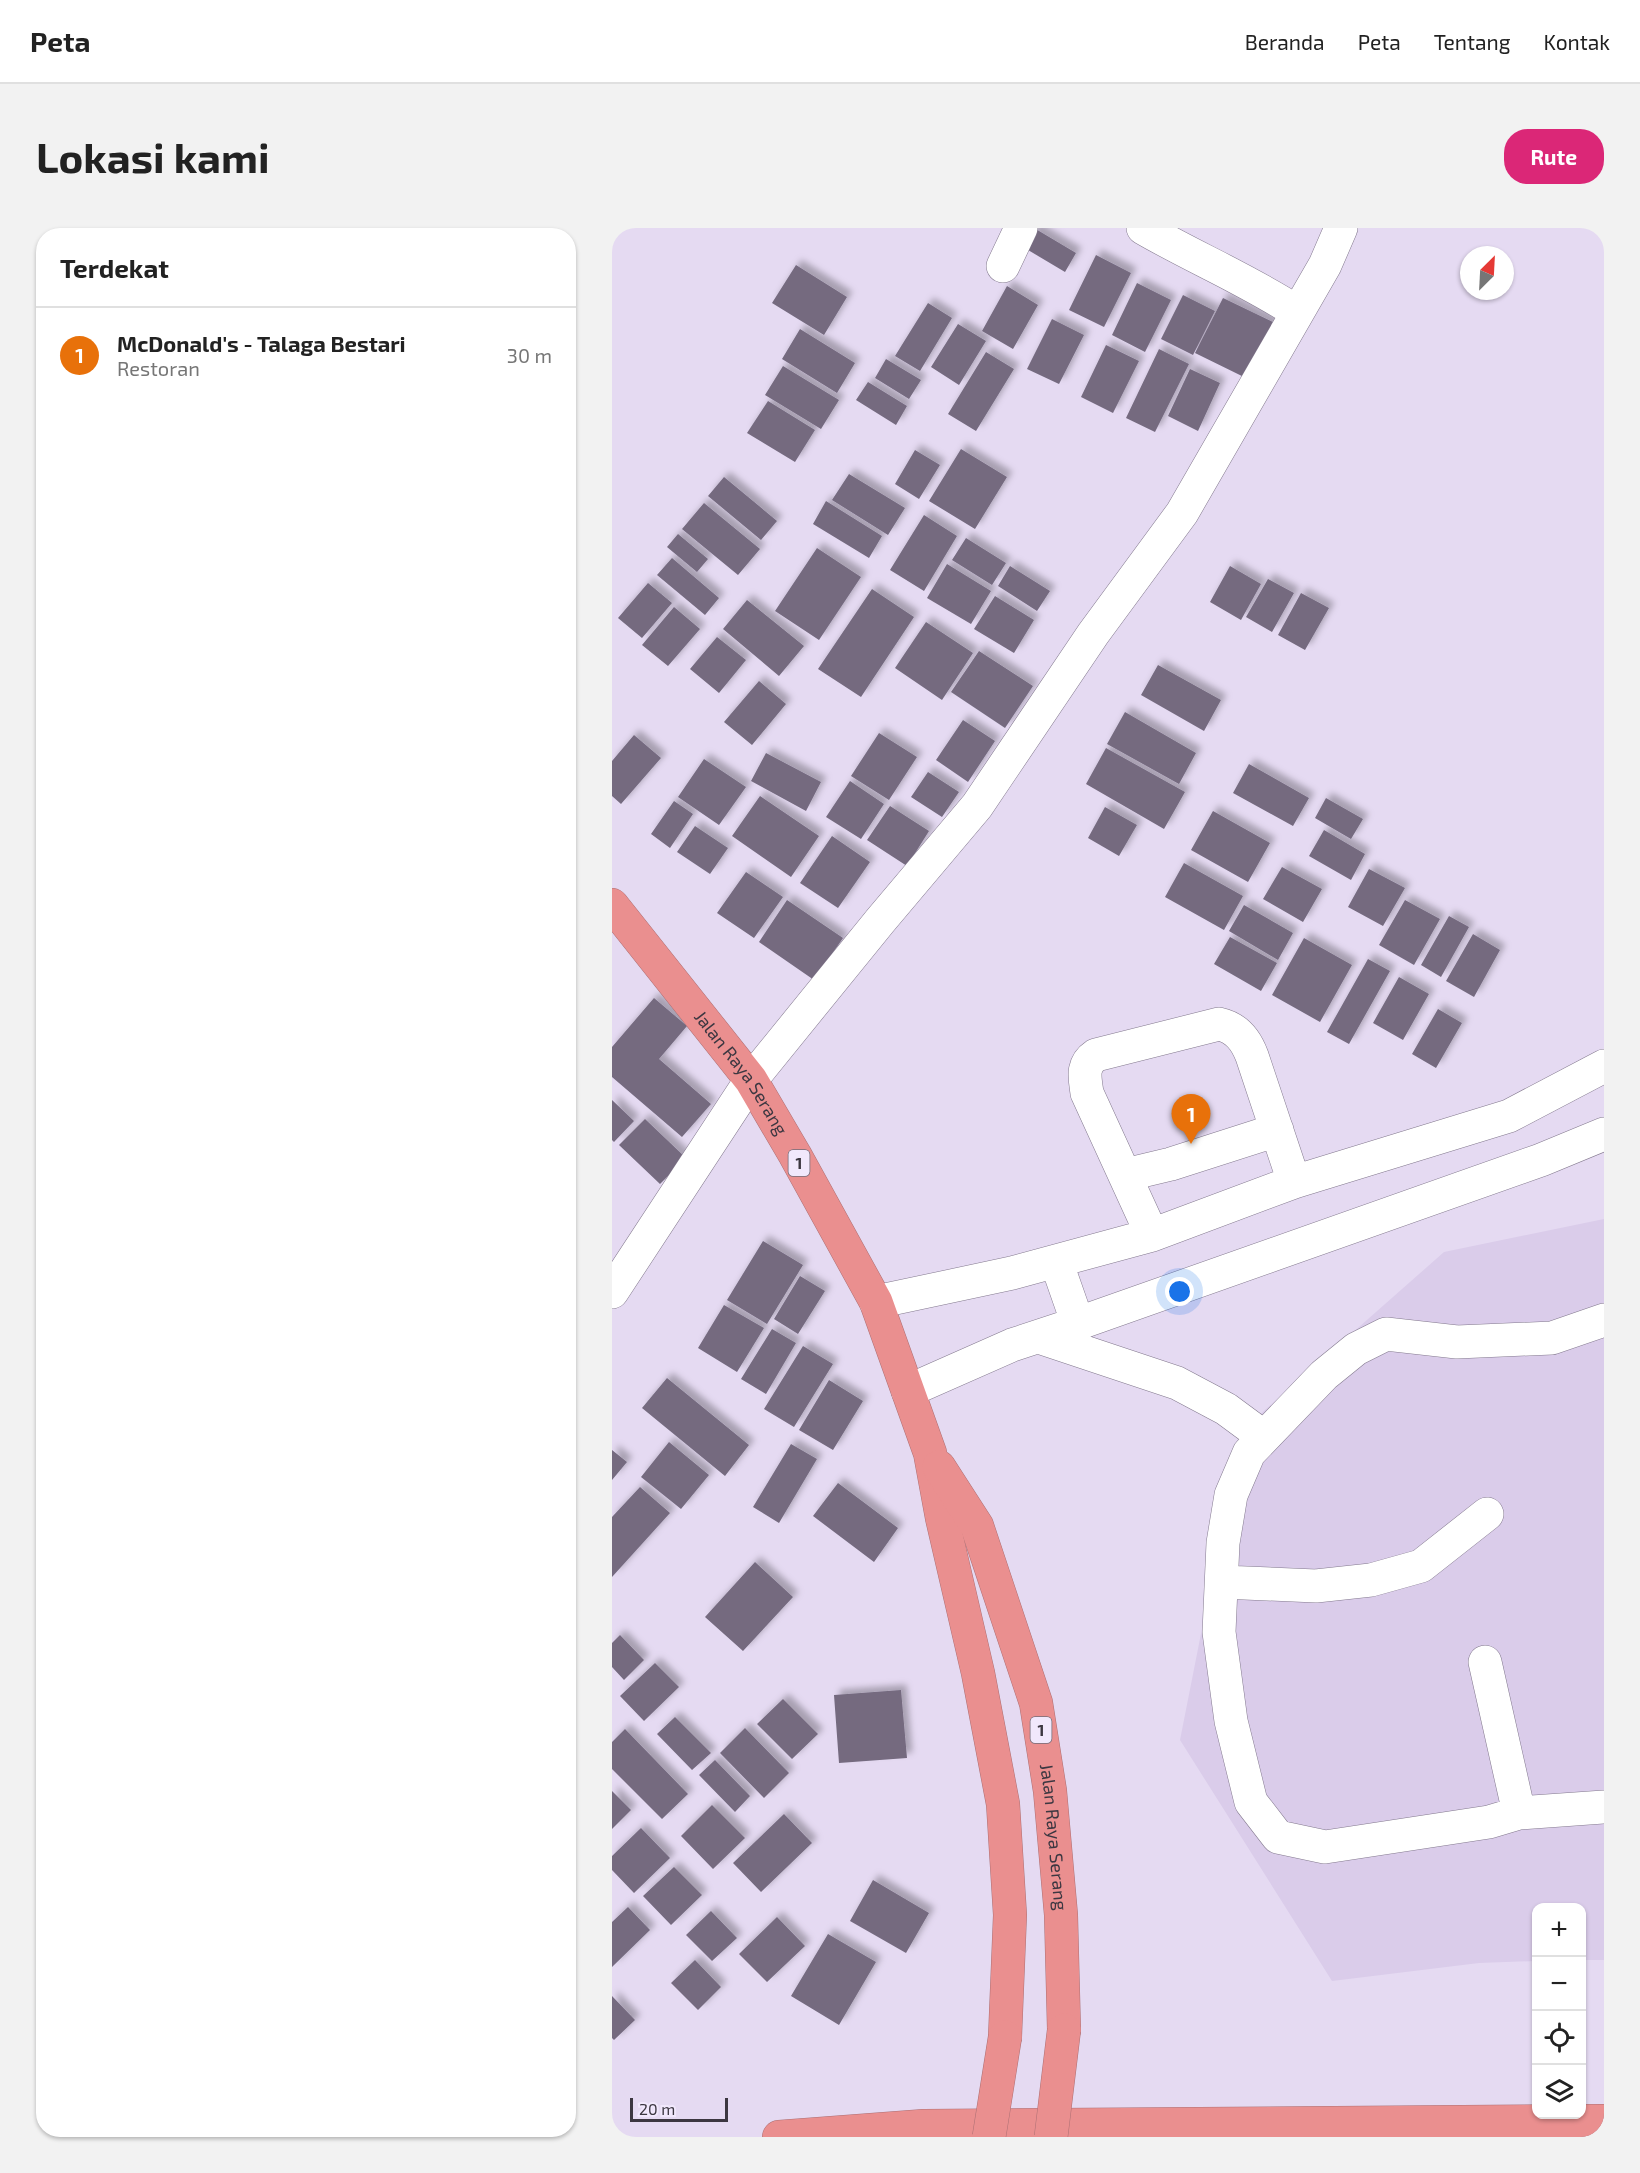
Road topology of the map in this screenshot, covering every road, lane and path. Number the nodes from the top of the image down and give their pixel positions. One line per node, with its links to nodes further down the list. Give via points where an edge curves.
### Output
1 (1021, 228): 4 (street)
2 (1143, 228): 5 (street)
3 (1341, 228): 5 (street)
4 (1003, 266)
5 (1297, 312): 8 (street, via 1182,513 1093,634 977,806)
6 (612, 905): 8 (highway, Jalan Raya Serang / 1)
7 (1604, 1066): 12 (street, via 1509,1116)
8 (751, 1080): 15 (street); 16 (highway, Jalan Raya Serang / 1)
9 (1277, 1130): 11 (street); 11 (street, via 1248,1045 1225,1025 1096,1055 1084,1070 1087,1093); 12 (street)
10 (1604, 1134): 18 (street, via 1530,1164)
11 (1125, 1175): 13 (street)
12 (1294, 1182): 13 (street)
13 (1152, 1235): 14 (street)
14 (1056, 1261): 16 (street); 18 (street)
15 (612, 1292)
16 (876, 1302): 20 (highway, Jalan Raya Serang / 1)
17 (1604, 1320): 21 (street, via 1552,1338 1457,1341 1386,1334 1356,1349 1324,1375)
18 (1078, 1324): 19 (street)
19 (1039, 1336): 20 (street); 21 (street, via 1178,1383 1226,1409)
20 (908, 1391): 22 (highway, Jalan Raya Serang / 1)
21 (1264, 1437): 24 (street, via 1249,1453 1231,1495 1223,1543)
22 (930, 1452): 30 (highway, Jalan Raya Serang / 1, bridge, via 1003,1804 1010,1915 1005,2037); 31 (highway, Jalan Raya Serang / 1, bridge, via 977,1526 1036,1703 1050,1791 1060,1904 1064,2030)
23 (1487, 1514): 24 (street, via 1421,1566 1371,1580 1316,1587)
24 (1222, 1582): 27 (street, via 1220,1632 1231,1721 1251,1802 1278,1837 1325,1847 1489,1822)
25 (1485, 1662): 27 (street)
26 (1604, 1807): 27 (street)
27 (1519, 1813)
28 (1604, 2121): 29 (highway, via 924,2126)
29 (779, 2137)
30 (990, 2137)
31 (1051, 2137)

